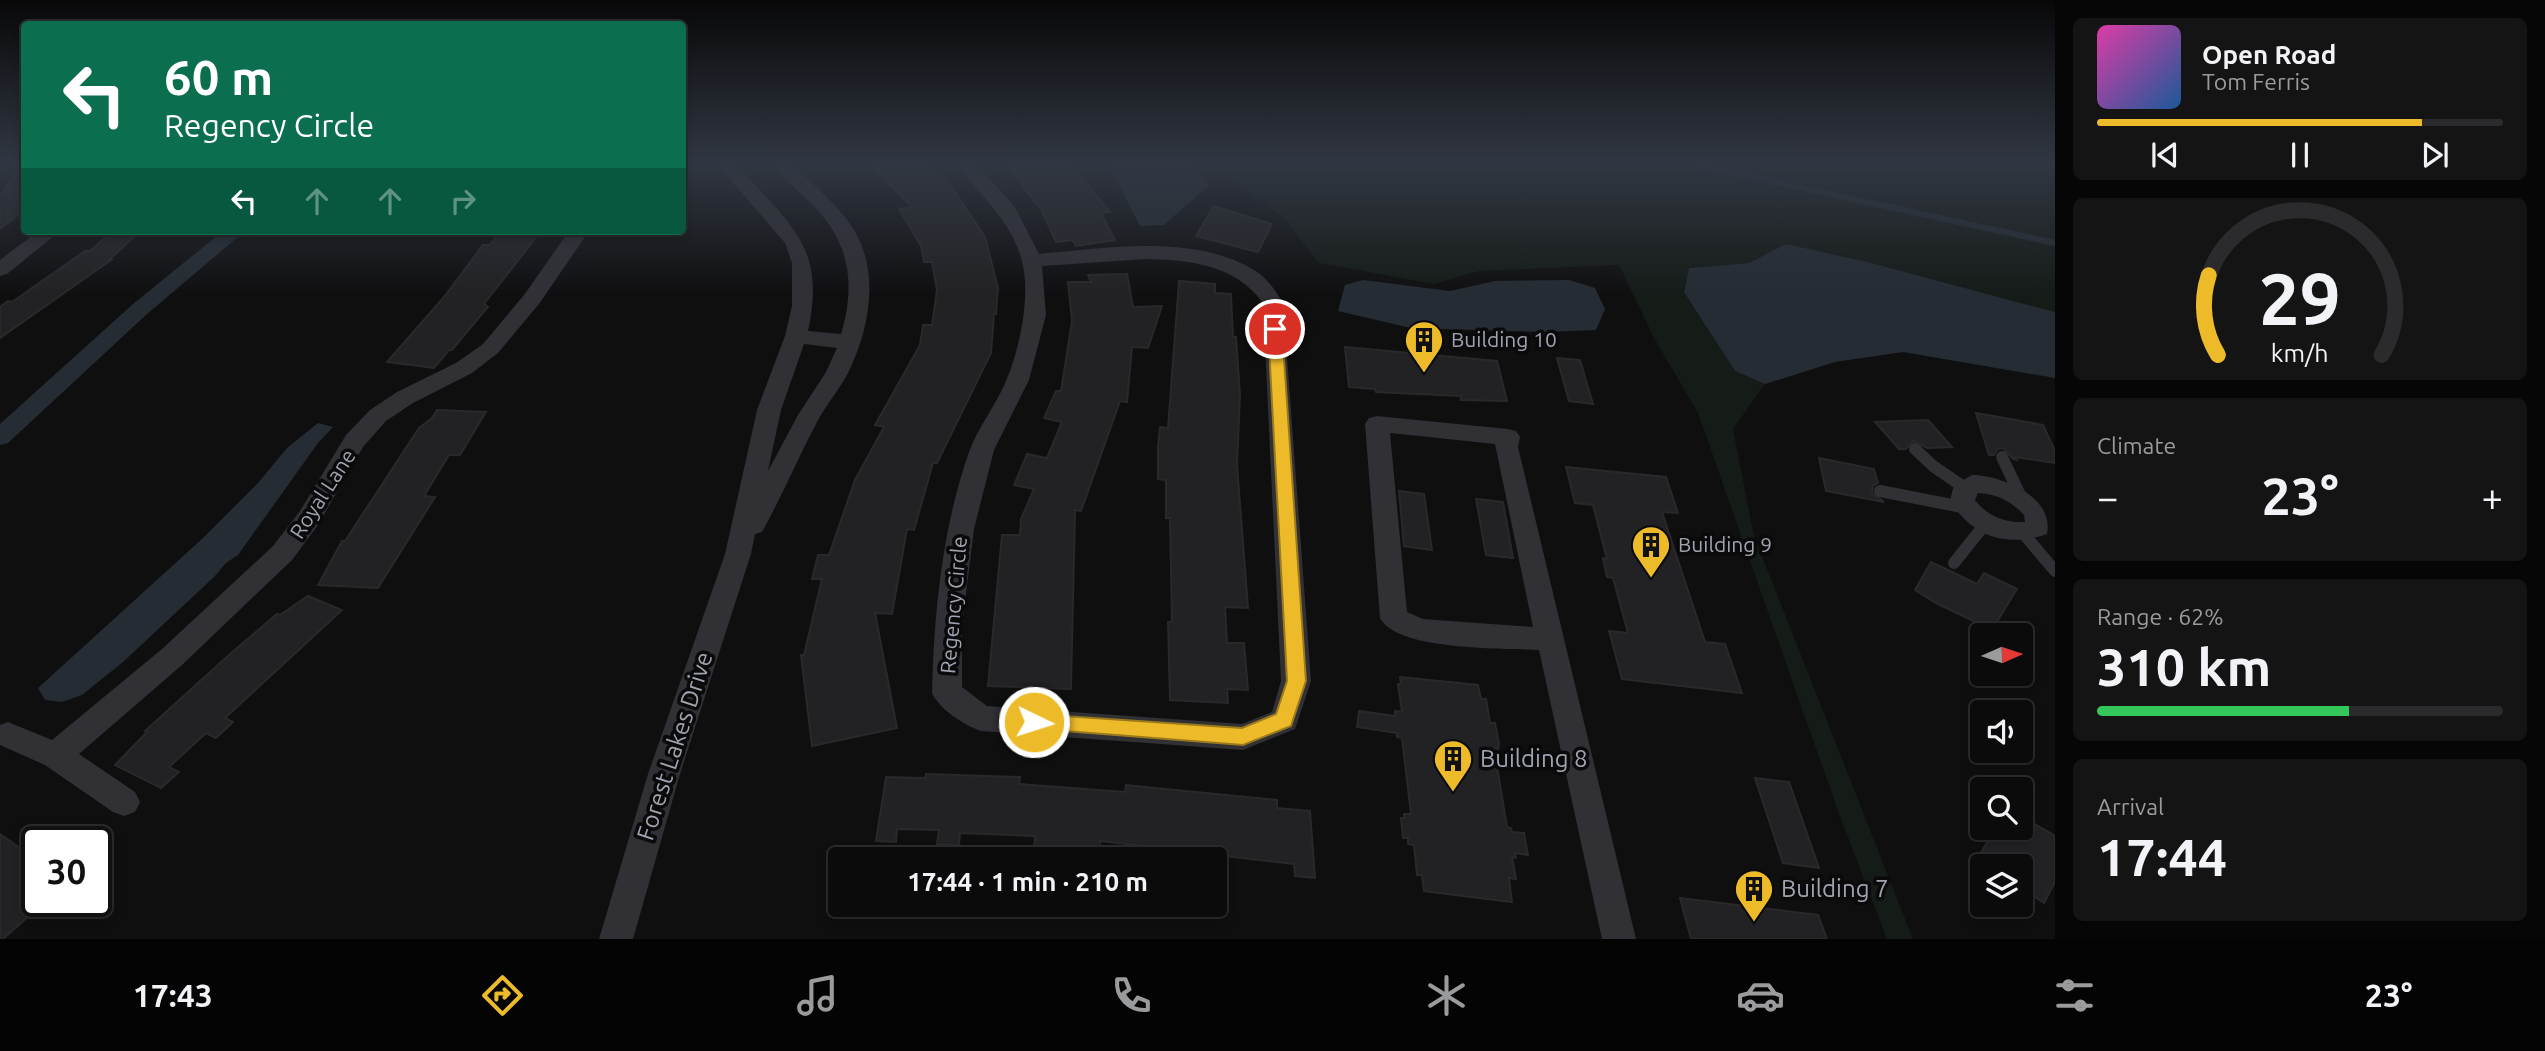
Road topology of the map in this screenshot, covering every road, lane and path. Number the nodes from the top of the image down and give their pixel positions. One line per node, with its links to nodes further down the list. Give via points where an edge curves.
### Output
1 (766, 208): 8 (street, Forest Lakes Drive, via 794,242 802,263 804,284)
2 (825, 208): 9 (street, Forest Lakes Drive, via 852,244 859,276 858,306)
3 (1005, 208): 6 (street, Regency Circle)
4 (45, 235): 7 (street)
5 (576, 235): 20 (street, Royal Lane, via 480,358 383,410 364,429 288,548 180,653)
6 (1032, 261): 6 (street, Regency Circle, via 1035,315 1018,380 982,450 961,529 948,626 947,693 981,718 1243,737 1284,720 1296,681 1273,303 1255,280 1230,265 1195,256 1137,253)
7 (0, 270)
8 (796, 336): 9 (street); 15 (street, Forest Lakes Drive, via 769,410)
9 (848, 342): 15 (street, Forest Lakes Drive, via 839,369 807,419)
10 (1915, 449): 13 (lane)
11 (2002, 457): 14 (lane)
12 (1880, 491): 13 (lane)
13 (1972, 507): 14 (street, via 1998,529); 14 (street, via 1972,484 1995,486); 16 (lane)
14 (2034, 514): 17 (lane)
15 (738, 554): 22 (street, Forest Lakes Drive, via 664,774)
16 (1954, 563)
17 (2055, 571)
18 (1551, 640): 18 (street, via 1420,630 1395,618 1377,424 1508,437 1506,447); 23 (street)
19 (8, 735): 20 (street)
20 (56, 755): 21 (street)
21 (124, 802)
22 (616, 939)
23 (1619, 939)

